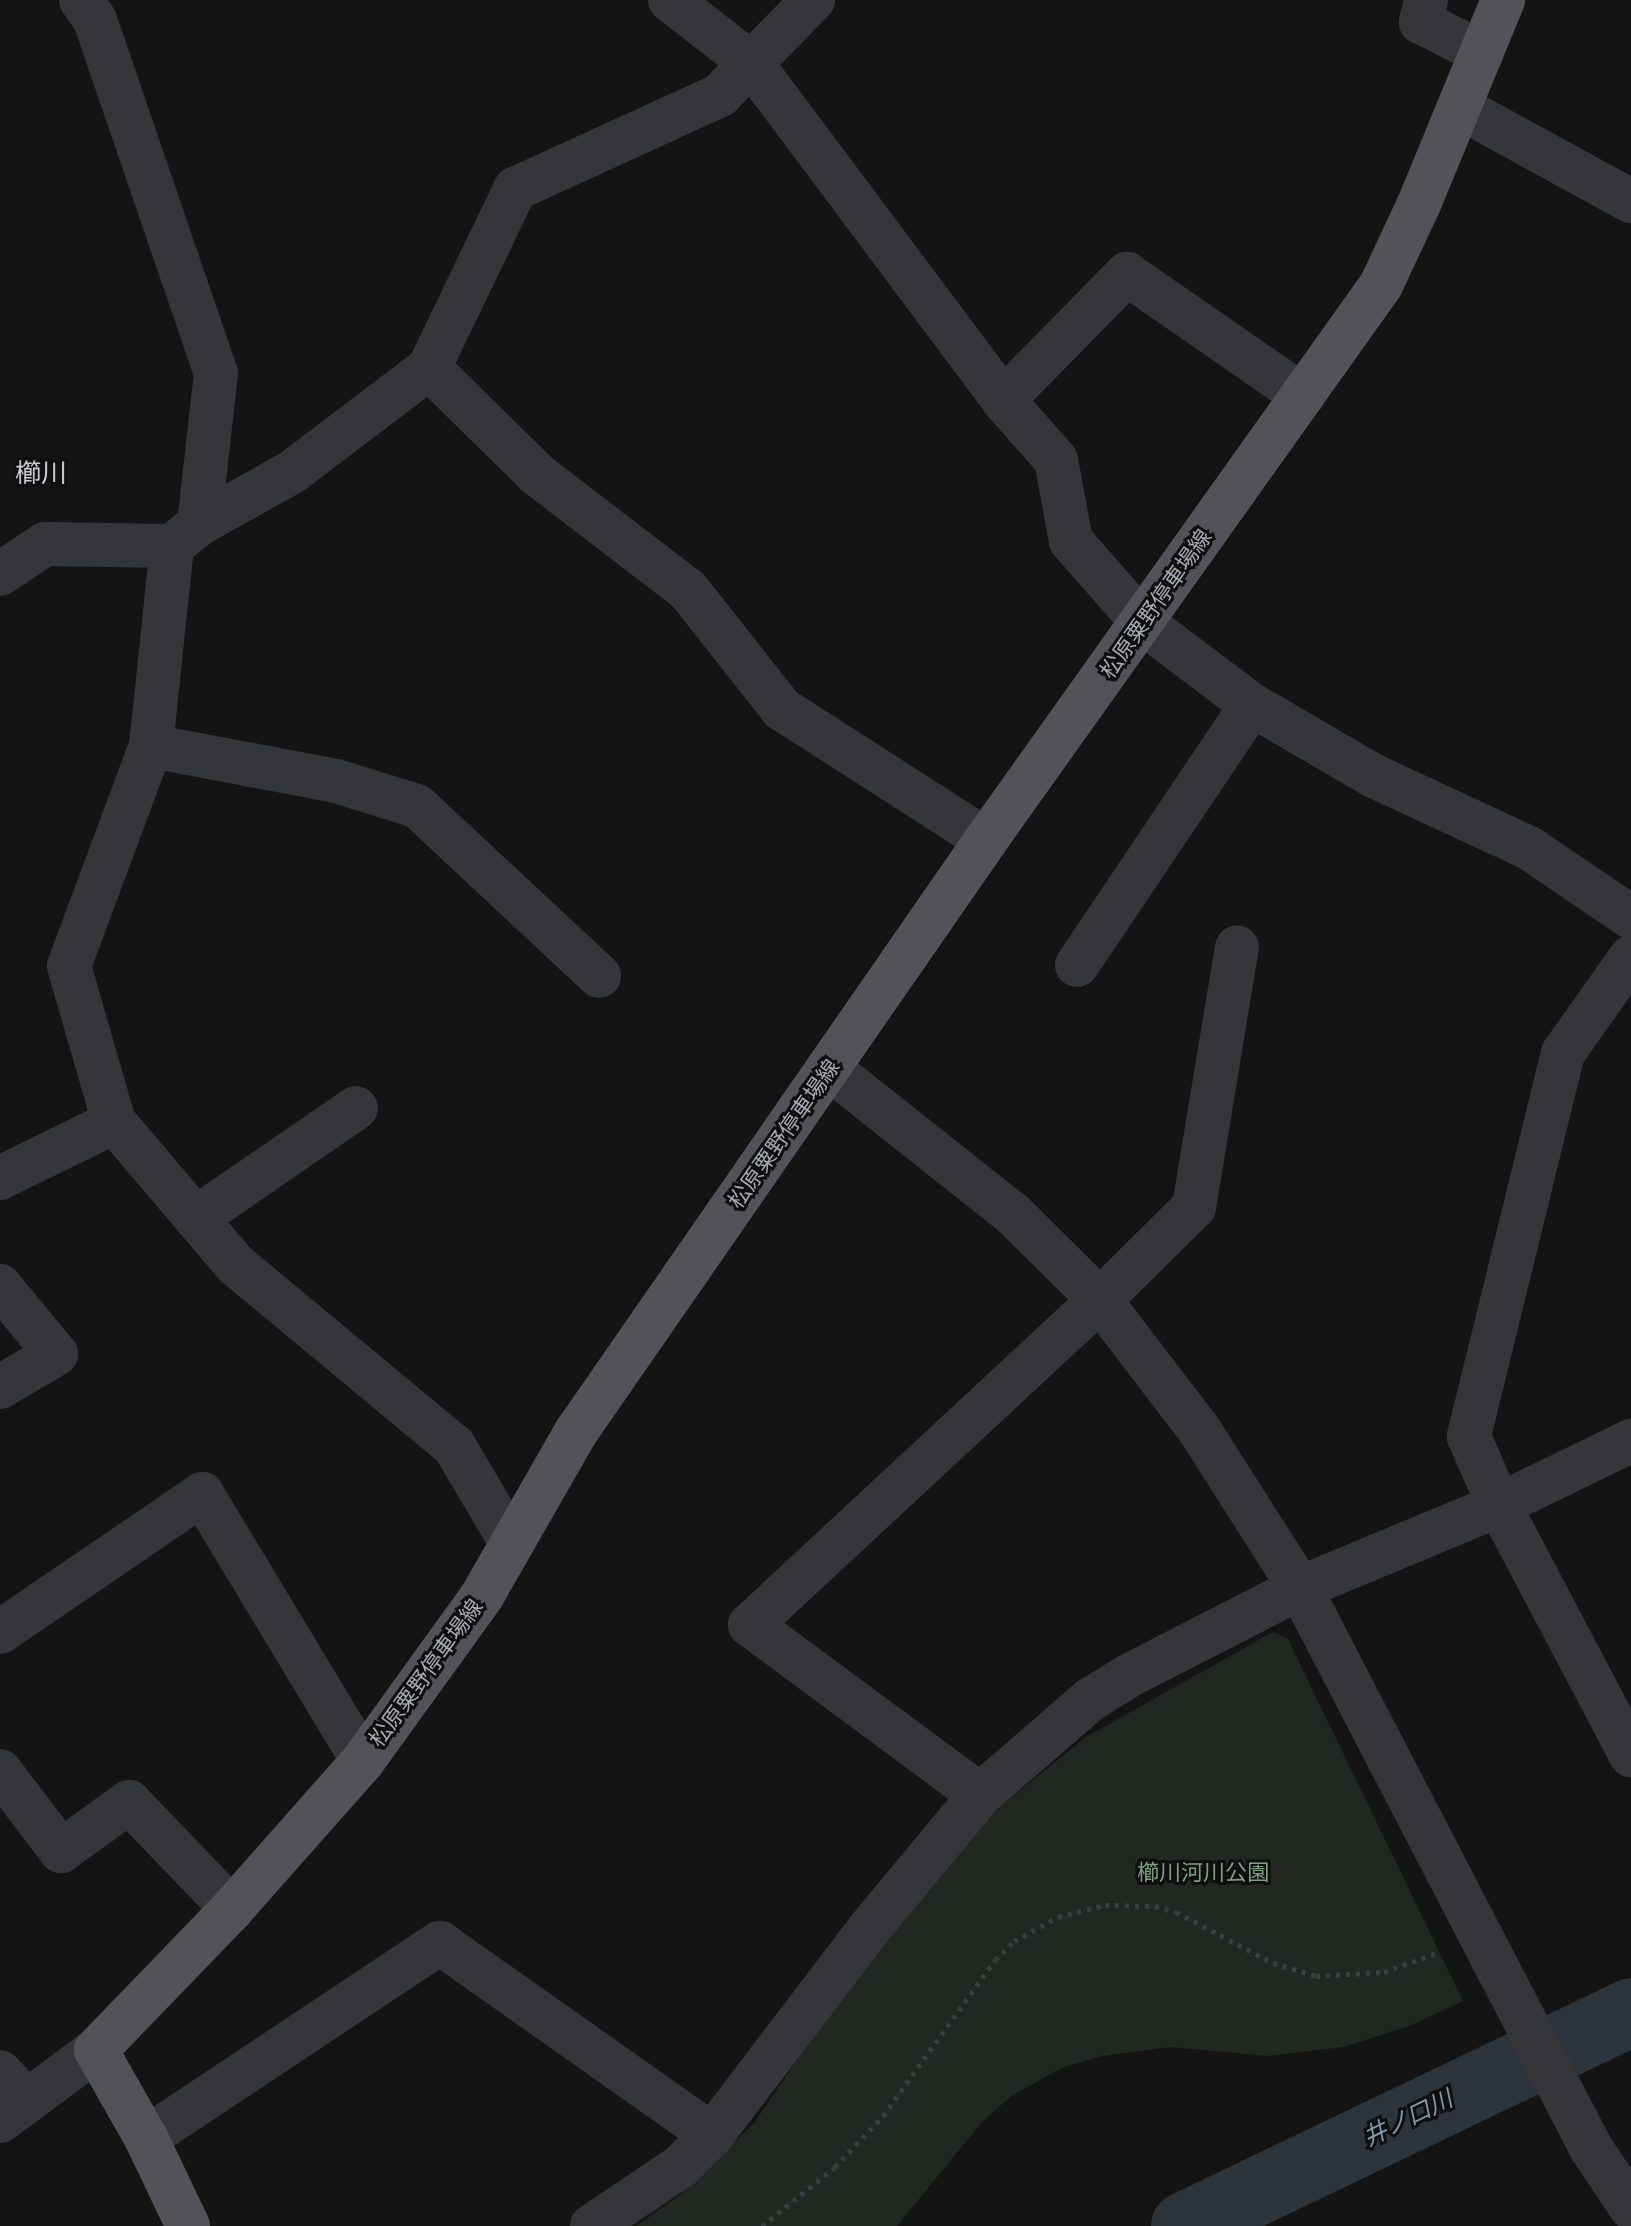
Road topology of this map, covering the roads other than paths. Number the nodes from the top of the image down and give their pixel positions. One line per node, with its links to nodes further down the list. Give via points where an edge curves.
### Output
1 (81, 0): 13 (street, via 95,20 216,373)
2 (670, 0): 7 (street)
3 (813, 0): 7 (street)
4 (1426, 0): 6 (street, via 1421,22)
5 (1503, 0): 6 (main road, 松原粟野停車場線)
6 (1482, 53): 8 (main road, 松原粟野停車場線)
7 (752, 64): 10 (street, via 720,95 515,189); 12 (street)
8 (1459, 107): 9 (street); 11 (main road, 松原粟野停車場線, via 1381,285)
9 (1631, 201)
10 (429, 368): 13 (street, via 292,472); 18 (street, via 538,475 688,590 782,709)
11 (1303, 396): 12 (street, via 1127,274); 15 (main road, 松原粟野停車場線)
12 (1003, 400): 15 (street, via 1056,460 1071,541)
13 (185, 535): 14 (street, via 45,544); 17 (street)
14 (0, 574)
15 (1143, 623): 16 (street); 18 (main road, 松原粟野停車場線)
16 (1252, 705): 19 (street, via 1374,776 1529,848); 22 (street)
17 (151, 746): 23 (street, via 336,781 417,806); 26 (street, via 69,966)
18 (986, 840): 24 (main road, 松原粟野停車場線)
19 (1631, 917)
20 (1237, 948): 30 (street, via 1194,1207)
21 (1631, 957): 33 (street, via 1563,1053 1469,1437)
22 (1077, 965)
23 (599, 976)
24 (830, 1069): 30 (street, via 1013,1214); 34 (main road, 松原粟野停車場線, via 576,1432)
25 (356, 1108): 28 (street)
26 (114, 1122): 27 (street); 28 (street)
27 (0, 1178)
28 (196, 1218): 34 (street, via 235,1264 454,1446)
29 (0, 1286): 31 (street, via 56,1354)
30 (1100, 1300): 35 (street, via 1200,1431); 41 (street, via 750,1625)
31 (0, 1387)
32 (1631, 1441): 33 (street)
33 (1499, 1505): 35 (street); 37 (street)
34 (512, 1544): 39 (main road, 松原粟野停車場線, via 482,1596)
35 (1300, 1588): 41 (street, via 1104,1691); 47 (street, via 1591,2148)
36 (0, 1632): 39 (street, via 202,1494)
37 (1617, 1690): 38 (street)
38 (1631, 1755)
39 (363, 1761): 42 (main road, 松原粟野停車場線)
40 (0, 1771): 42 (street, via 61,1851 129,1802)
41 (980, 1795): 45 (street, via 868,1930)
42 (232, 1909): 43 (main road, 松原粟野停車場線)
43 (96, 2050): 44 (street); 46 (main road)
44 (9, 2098)
45 (712, 2135): 46 (street, via 440,1943); 50 (street, via 681,2166)
46 (146, 2138): 49 (main road)
47 (1631, 2208)
48 (1631, 2222): 51 (street)
49 (188, 2226)
50 (592, 2226)
51 (1620, 2226)

